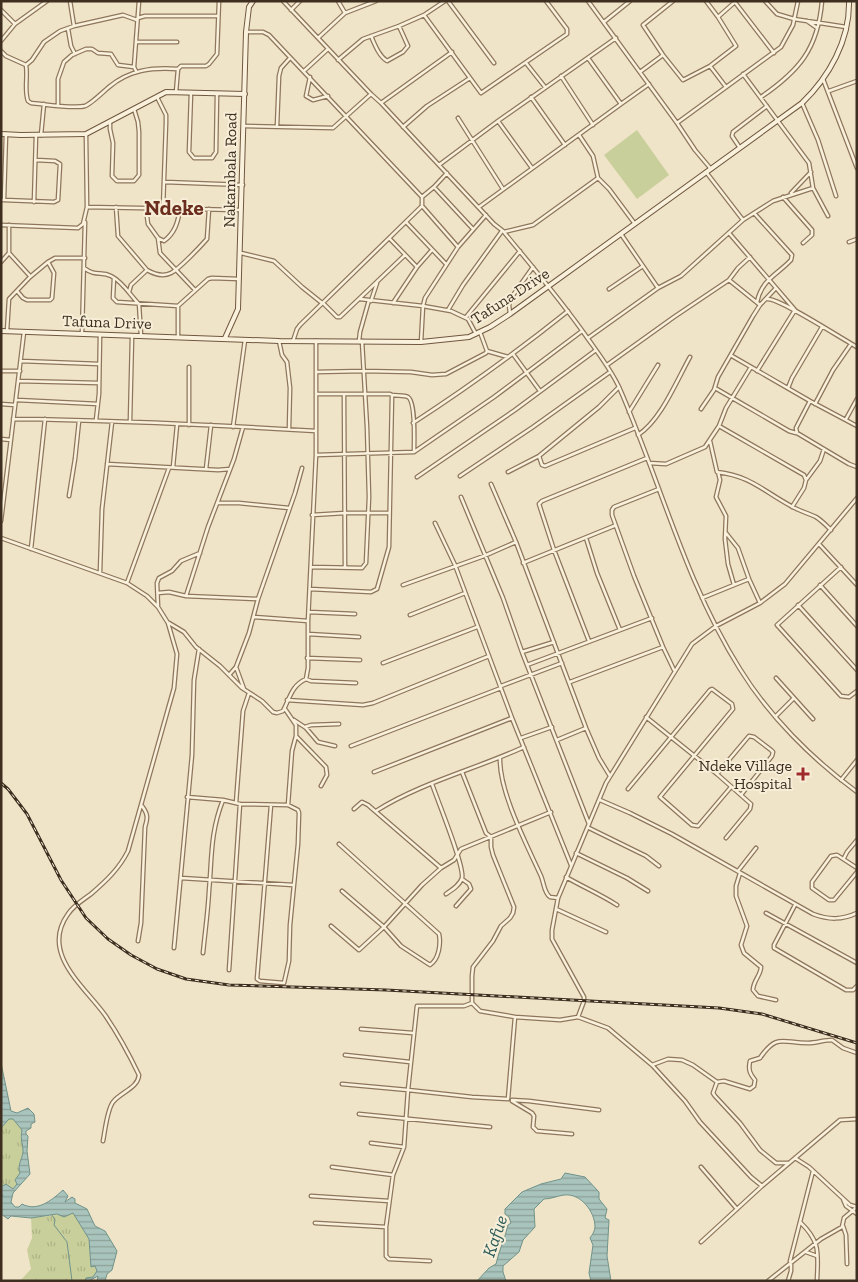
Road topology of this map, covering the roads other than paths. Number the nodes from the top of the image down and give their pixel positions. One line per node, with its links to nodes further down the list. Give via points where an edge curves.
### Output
1 (47, 1): 35 (street)
2 (70, 1): 36 (street)
3 (139, 1): 30 (street)
4 (219, 1): 28 (street)
5 (253, 1): 41 (main road, Nakambala Road, via 249,7)
6 (282, 1): 25 (street)
7 (300, 1): 25 (street)
8 (338, 1): 26 (street)
9 (376, 1): 21 (street)
10 (446, 1): 27 (street); 57 (street)
11 (546, 1): 58 (street, via 567,29 567,34)
12 (588, 1): 33 (street)
13 (630, 1): 33 (street)
14 (664, 1): 23 (street)
15 (672, 1): 23 (street)
16 (706, 1): 29 (street)
17 (765, 1): 31 (street, via 774,13)
18 (798, 1): 31 (street)
19 (822, 1): 34 (street)
20 (849, 1): 38 (main road, Tafuna Drive)
21 (371, 2): 26 (street)
22 (734, 2): 29 (street); 51 (street)
23 (667, 5): 53 (street, via 644,25)
24 (1, 10): 35 (street)
25 (291, 10): 43 (street)
26 (344, 14): 43 (street)
27 (424, 15): 37 (street); 50 (street)
28 (218, 16): 30 (street, via 144,16); 62 (street, via 218,50 214,59 206,66 181,66)
29 (718, 17): 60 (street, via 736,46)
30 (138, 19): 36 (street, via 122,15); 46 (street)
31 (794, 19): 32 (street); 51 (street, via 785,40)
32 (806, 20): 34 (street); 39 (street)
33 (604, 22): 44 (street)
34 (820, 22): 38 (street); 39 (street)
35 (15, 24): 45 (street)
36 (74, 26): 40 (street)
37 (399, 26): 42 (street); 42 (street, via 408,46 387,61 378,52)
38 (846, 27): 70 (main road, Tafuna Drive)
39 (818, 28): 84 (street, via 795,71)
40 (68, 29): 52 (street); 59 (street, via 51,36)
41 (246, 32): 54 (street, via 266,33); 79 (main road, Nakambala Road)
42 (371, 36): 56 (street)
43 (318, 38): 48 (street)
44 (616, 38): 55 (street); 65 (street)
45 (1, 41)
46 (136, 42): 47 (street); 61 (street)
47 (177, 42)
48 (328, 49): 56 (street); 64 (street)
49 (1, 51): 59 (street)
50 (452, 52): 69 (street); 85 (street)
51 (774, 53): 66 (street)
52 (75, 54): 61 (street, via 86,48 92,49 111,54 118,65); 89 (street, via 62,66)
53 (663, 55): 60 (street, via 683,80); 65 (street)
54 (290, 58): 64 (street); 100 (street, via 279,76)
55 (588, 58): 67 (street); 88 (street)
56 (338, 60): 80 (street)
57 (494, 63)
58 (526, 63): 69 (street, via 481,93); 74 (street)
59 (26, 65): 87 (street, via 28,101)
60 (710, 66): 73 (street)
61 (134, 67): 63 (street)
62 (178, 69): 63 (street); 76 (street)
63 (136, 71): 89 (street, via 120,79 86,106)
64 (304, 71): 68 (street)
65 (640, 72): 72 (street)
66 (743, 74): 73 (street); 84 (street)
67 (561, 76): 74 (street); 98 (street)
68 (310, 77): 82 (street); 82 (street, via 306,92 309,99)
69 (470, 78): 101 (street, via 427,106)
70 (824, 79): 75 (street); 86 (main road, Tafuna Drive)
71 (857, 81): 75 (street)
72 (649, 84): 88 (street); 97 (street)
73 (726, 87): 97 (street)
74 (545, 88): 83 (street)
75 (829, 91): 112 (street)
76 (176, 92): 77 (main road); 81 (main road)
77 (191, 93): 78 (main road); 78 (street, via 189,152 194,158 212,158 216,152)
78 (217, 94): 79 (main road)
79 (245, 94): 99 (main road, Nakambala Road)
80 (371, 94): 85 (street); 92 (street)
81 (156, 96): 91 (main road); 119 (street, via 166,116)
82 (328, 96): 92 (street)
83 (531, 97): 95 (street); 108 (street)
84 (761, 97): 90 (street)
85 (381, 103): 101 (street)
86 (802, 103): 94 (main road, Tafuna Drive); 125 (street)
87 (44, 104): 89 (street); 105 (street)
88 (620, 104): 98 (street)
89 (58, 105)
90 (767, 106): 94 (street); 109 (street, via 733,132 732,136)
91 (134, 110): 96 (main road); 96 (street, via 139,132 139,175 134,181 117,181 112,176)
92 (346, 116): 100 (street, via 334,128); 126 (street)
93 (458, 118): 107 (street)
94 (778, 120): 109 (main road, Tafuna Drive); 116 (street, via 809,163)
95 (498, 121): 107 (street); 113 (street)
96 (110, 123): 103 (main road)
97 (677, 123): 114 (street)
98 (593, 125): 106 (street)
99 (244, 126): 100 (street); 120 (main road, Nakambala Road)
100 (277, 126)
101 (403, 127): 111 (street)
102 (4, 134): 104 (main road); 128 (street)
103 (86, 134): 105 (main road); 131 (street)
104 (36, 135): 105 (main road); 110 (street)
105 (41, 135)
106 (578, 135): 108 (street); 118 (street, via 593,156)
107 (474, 140): 111 (street); 123 (street)
108 (566, 145): 113 (street)
109 (740, 148): 114 (main road, Tafuna Drive)
110 (36, 160): 129 (street); 129 (street, via 56,161 61,166 58,200)
111 (439, 166): 117 (street)
112 (857, 168)
113 (533, 169): 123 (street)
114 (711, 169): 115 (main road, Tafuna Drive)
115 (706, 172): 143 (street); 145 (main road, Tafuna Drive)
116 (811, 172): 122 (street); 124 (street)
117 (447, 173): 121 (street); 132 (street)
118 (598, 178): 145 (street); 149 (street, via 533,224)
119 (164, 182): 120 (street); 135 (street)
120 (243, 185): 138 (main road, Nakambala Road)
121 (434, 187): 126 (street); 148 (street)
122 (813, 188): 124 (street); 141 (street)
123 (503, 189): 132 (street)
124 (790, 194): 127 (street)
125 (836, 196)
126 (422, 197): 130 (street)
127 (783, 197): 139 (street); 156 (street, via 812,230)
128 (3, 200): 129 (street)
129 (34, 202)
130 (422, 206): 144 (street); 157 (street)
131 (87, 207): 133 (street); 142 (street)
132 (479, 207): 140 (street)
133 (116, 208): 134 (street); 172 (street, via 118,236)
134 (146, 208): 135 (street); 152 (street, via 148,224)
135 (163, 208): 136 (street)
136 (180, 209): 137 (street); 152 (street, via 178,223 172,233 164,241)
137 (209, 210): 138 (street); 173 (street, via 207,239)
138 (241, 210): 161 (main road, Nakambala Road)
139 (754, 213): 143 (street); 178 (street, via 792,255 780,272)
140 (486, 215): 148 (street); 149 (street)
141 (828, 216)
142 (85, 220): 147 (street, via 78,228); 164 (street)
143 (743, 220): 150 (street)
144 (406, 222): 153 (street); 158 (street)
145 (634, 224): 151 (main road, Tafuna Drive)
146 (1, 225): 147 (street)
147 (9, 225): 160 (street)
148 (473, 229): 157 (street)
149 (503, 231): 159 (street); 199 (street)
150 (729, 233): 163 (street); 183 (street, via 681,276)
151 (621, 234): 168 (street); 182 (main road, Tafuna Drive)
152 (158, 238): 173 (street, via 160,253)
153 (390, 239): 162 (street); 193 (street)
154 (857, 239): 155 (street)
155 (849, 242)
156 (804, 244)
157 (458, 247): 167 (street)
158 (432, 250): 167 (street); 169 (street)
159 (520, 251): 170 (street); 203 (street)
160 (9, 253): 165 (street); 174 (street)
161 (241, 253): 176 (main road, Nakambala Road); 193 (street, via 274,260)
162 (405, 255): 169 (street); 179 (street)
163 (750, 257): 177 (street); 178 (street)
164 (85, 258): 166 (street, via 55,258); 171 (street)
165 (1, 262)
166 (48, 262): 174 (street); 187 (street, via 54,273 54,295 50,300 26,300)
167 (446, 264): 198 (street)
168 (643, 266): 183 (street); 186 (street)
169 (417, 267): 195 (street)
170 (533, 267): 182 (street); 202 (street, via 510,298)
171 (84, 268): 175 (street, via 93,274); 210 (street)
172 (147, 270): 173 (street, via 160,274); 180 (street)
173 (175, 270): 185 (street)
174 (30, 277): 187 (street)
175 (114, 278): 181 (street); 194 (street, via 113,298 118,302)
176 (239, 278): 185 (street, via 212,278); 215 (main road, Nakambala Road, via 238,309)
177 (729, 280): 192 (street); 233 (street)
178 (768, 280): 184 (street); 192 (street)
179 (378, 281): 189 (street); 191 (street)
180 (132, 285): 181 (street); 188 (street)
181 (124, 286): 188 (street)
182 (549, 286): 201 (street); 202 (main road, Tafuna Drive)
183 (658, 288): 216 (street)
184 (777, 288): 190 (street); 200 (street)
185 (195, 290): 197 (street)
186 (609, 290)
187 (17, 291): 207 (street, via 8,302)
188 (129, 292): 194 (street)
189 (360, 299): 191 (street); 193 (street, via 339,318)
190 (765, 299): 196 (street); 200 (street, via 772,298)
191 (370, 300): 195 (street); 221 (street)
192 (757, 302): 196 (street)
193 (323, 303): 219 (street, via 297,329)
194 (140, 304): 197 (street); 213 (street)
195 (393, 304): 198 (street)
196 (760, 305): 228 (street)
197 (178, 306): 214 (street)
198 (423, 306): 199 (street); 222 (street)
199 (448, 310): 203 (street)
200 (795, 310): 204 (street); 241 (street)
201 (568, 311): 205 (street); 227 (street)
202 (510, 314): 209 (main road, Tafuna Drive)
203 (466, 317): 209 (street)
204 (822, 327): 223 (street); 248 (street)
205 (582, 331): 216 (street); 243 (street)
206 (1, 332): 207 (main road, Tafuna Drive)
207 (7, 332): 208 (main road, Tafuna Drive)
208 (24, 332): 210 (main road, Tafuna Drive); 231 (street)
209 (478, 333): 222 (main road, Tafuna Drive, via 457,339); 225 (street)
210 (82, 334): 211 (main road, Tafuna Drive)
211 (100, 335): 212 (main road, Tafuna Drive); 232 (street)
212 (132, 335): 213 (main road, Tafuna Drive); 269 (street)
213 (141, 335): 214 (main road, Tafuna Drive)
214 (178, 337): 215 (main road, Tafuna Drive)
215 (225, 338): 217 (main road, Tafuna Drive)
216 (588, 338): 226 (street)
217 (245, 340): 218 (main road, Tafuna Drive); 277 (street)
218 (279, 341): 219 (main road, Tafuna Drive); 280 (street, via 287,362 290,388)
219 (293, 341): 220 (main road, Tafuna Drive)
220 (316, 341): 221 (main road, Tafuna Drive); 242 (street)
221 (361, 341): 222 (main road, Tafuna Drive); 239 (street)
222 (421, 342)
223 (851, 344): 224 (street); 260 (street)
224 (857, 347)
225 (487, 350): 230 (street); 239 (street, via 480,357 446,374)
226 (596, 350): 233 (street); 249 (street)
227 (513, 354): 230 (street); 243 (street)
228 (732, 356): 236 (street); 247 (street)
229 (690, 357): 283 (street, via 658,414)
230 (508, 358): 271 (street)
231 (21, 361): 232 (street); 238 (street)
232 (100, 364): 245 (street)
233 (607, 365): 240 (street)
234 (658, 365): 263 (street)
235 (189, 367): 274 (street)
236 (751, 367): 241 (street); 254 (street)
237 (1, 370): 238 (street)
238 (20, 371): 244 (street)
239 (364, 371): 242 (street); 250 (street)
240 (611, 371): 246 (street); 306 (street)
241 (757, 371): 248 (street)
242 (316, 372): 251 (street)
243 (527, 372): 249 (street); 289 (street)
244 (18, 381): 245 (street); 256 (street)
245 (99, 383): 259 (street)
246 (619, 387): 263 (street); 293 (street)
247 (715, 388): 254 (street); 262 (street)
248 (788, 388): 257 (street)
249 (540, 391): 305 (street)
250 (366, 393): 252 (street); 253 (street); 290 (street)
251 (316, 394): 252 (street); 281 (street)
252 (344, 394): 292 (street)
253 (392, 395): 271 (street, via 411,400); 288 (street)
254 (732, 397): 275 (street); 282 (street)
255 (857, 399): 267 (street)
256 (16, 400): 259 (street); 261 (street)
257 (810, 401): 260 (street); 282 (street, via 796,428)
258 (1, 404): 261 (street)
259 (98, 404): 266 (street)
260 (816, 404): 267 (street)
261 (16, 405): 264 (street)
262 (701, 409)
263 (629, 412): 279 (street)
264 (14, 419): 265 (street); 285 (street)
265 (45, 420): 268 (street); 329 (street)
266 (96, 420): 268 (street); 270 (street)
267 (845, 420): 276 (street)
268 (79, 421): 310 (street)
269 (130, 421): 270 (street); 272 (street)
270 (112, 422): 296 (street)
271 (414, 423): 289 (street)
272 (177, 425): 274 (street); 299 (street)
273 (211, 425): 274 (street); 277 (street); 301 (street)
274 (188, 426)
275 (719, 426): 286 (street); 307 (street, via 797,470)
276 (857, 426)
277 (233, 427): 278 (street)
278 (243, 427): 280 (street); 302 (street)
279 (635, 428): 283 (street); 293 (street, via 545,466)
280 (289, 429): 281 (street)
281 (316, 431): 291 (street)
282 (797, 433): 287 (street)
283 (638, 435): 294 (street)
284 (1, 439): 285 (street)
285 (12, 440): 320 (street)
286 (710, 442): 295 (street, via 666,464); 304 (street)
287 (824, 449): 297 (street); 307 (street, via 818,465)
288 (391, 452): 289 (street); 290 (street); 318 (street)
289 (414, 452)
290 (367, 453): 292 (street); 317 (street)
291 (316, 454): 292 (street); 319 (street)
292 (344, 454): 316 (street)
293 (539, 456): 303 (street)
294 (647, 458): 295 (street); 330 (street, via 540,502 538,506)
295 (649, 463): 309 (street)
296 (107, 464): 298 (street); 338 (street)
297 (857, 467)
298 (169, 468): 299 (street); 340 (street)
299 (173, 468): 301 (street)
300 (302, 468): 315 (street)
301 (206, 469): 302 (street)
302 (230, 469): 313 (street)
303 (508, 472)
304 (717, 472): 314 (street, via 735,474 751,481); 324 (street, via 720,480 716,497 726,516)
305 (418, 476)
306 (460, 476)
307 (806, 480): 314 (street)
308 (491, 484): 327 (street)
309 (659, 489): 322 (street, via 614,507); 349 (street)
310 (69, 496)
311 (461, 497): 332 (street)
312 (857, 498): 323 (street)
313 (218, 503): 315 (street); 331 (street)
314 (792, 507): 323 (street, via 817,517)
315 (290, 508): 350 (street)
316 (345, 513): 317 (street); 319 (street); 336 (street)
317 (369, 513): 318 (street); 336 (street, via 365,565 362,568)
318 (389, 513): 345 (street, via 388,555 376,590)
319 (312, 515): 335 (street)
320 (1, 521)
321 (435, 523): 334 (street)
322 (614, 526): 326 (street); 358 (street)
323 (831, 530): 328 (street)
324 (726, 532): 339 (street, via 738,548); 343 (street, via 728,564)
325 (1, 538): 329 (street)
326 (586, 538): 330 (street); 364 (street)
327 (516, 542): 332 (street); 333 (street)
328 (819, 544): 337 (street); 351 (street, via 785,584)
329 (31, 549): 338 (street)
330 (554, 550): 333 (street); 367 (street)
331 (200, 553): 346 (street, via 181,561 159,578); 348 (street)
332 (484, 556): 334 (street); 371 (street)
333 (524, 562): 368 (street)
334 (455, 565): 342 (street); 347 (street)
335 (311, 566): 336 (street); 345 (street)
336 (345, 567)
337 (841, 567): 341 (street); 344 (street)
338 (100, 572): 340 (street)
339 (749, 579): 343 (street); 351 (street)
340 (128, 583): 353 (street)
341 (857, 584)
342 (403, 585)
343 (734, 585): 349 (street)
344 (820, 585): 352 (street); 362 (street)
345 (310, 589): 354 (street)
346 (158, 593): 348 (street); 353 (street)
347 (465, 593): 356 (street); 363 (street)
348 (186, 596): 350 (street)
349 (702, 598): 361 (street)
350 (258, 599): 357 (street)
351 (760, 603): 361 (street)
352 (798, 605): 381 (street); 390 (street, via 778,627 841,696 849,697)
353 (158, 607): 360 (street)
354 (309, 612): 355 (street); 359 (street)
355 (355, 614)
356 (410, 615)
357 (254, 618): 359 (street); 379 (street)
358 (652, 618): 364 (street); 369 (street)
359 (308, 621): 365 (street)
360 (168, 623): 370 (street, via 184,632); 431 (street, via 177,654 177,670)
361 (716, 626): 380 (street, via 692,644); 395 (street, via 739,668)
362 (857, 626)
363 (478, 627): 373 (street); 376 (street)
364 (620, 630): 367 (street)
365 (308, 634): 366 (street); 374 (street)
366 (359, 637)
367 (589, 641): 372 (street)
368 (554, 642): 371 (street); 372 (street)
369 (663, 648): 380 (street); 386 (street)
370 (199, 649): 383 (street); 425 (street)
371 (522, 652): 378 (street)
372 (558, 652): 377 (street); 378 (street)
373 (489, 656): 388 (street); 393 (street, via 373,703)
374 (307, 658): 375 (street); 385 (street)
375 (360, 660)
376 (383, 663)
377 (563, 663): 382 (street); 386 (street)
378 (527, 665): 382 (street)
379 (236, 667): 383 (street); 389 (street)
380 (674, 670): 396 (street)
381 (857, 670)
382 (531, 674): 388 (street); 402 (street)
383 (229, 675): 389 (street)
384 (776, 678): 392 (street)
385 (306, 679): 387 (street); 393 (street, via 296,684)
386 (570, 682): 403 (street)
387 (356, 683)
388 (501, 687): 397 (street); 409 (street)
389 (244, 690): 391 (street)
390 (857, 691)
391 (249, 693): 394 (street, via 273,712 280,713); 428 (street, via 243,711)
392 (794, 698): 395 (street); 398 (street)
393 (287, 700): 394 (street)
394 (285, 709): 399 (street)
395 (776, 716): 418 (street)
396 (646, 717): 405 (street); 417 (street)
397 (512, 718): 406 (street); 414 (street)
398 (813, 719)
399 (293, 720): 401 (street); 404 (street)
400 (339, 724): 401 (street)
401 (305, 727): 408 (street, via 318,742)
402 (552, 727): 406 (street); 407 (street)
403 (586, 728): 407 (street); 417 (street)
404 (296, 736): 420 (street, via 326,767 327,775); 430 (street)
405 (670, 737): 411 (street); 411 (street, via 710,690 715,690 733,708); 422 (street)
406 (521, 738): 410 (street)
407 (557, 740): 436 (street)
408 (335, 746)
409 (352, 746)
410 (524, 747): 412 (street); 434 (street)
411 (694, 756): 416 (street); 421 (street, via 660,797 692,825 698,826)
412 (500, 758): 415 (street); 435 (street, via 502,780)
413 (857, 760): 418 (street)
414 (374, 772)
415 (462, 772): 419 (street); 437 (street)
416 (717, 774): 421 (street); 424 (street, via 748,736 771,750 772,756)
417 (610, 776): 427 (street)
418 (841, 780): 423 (street)
419 (432, 784): 433 (street); 445 (street)
420 (321, 786)
421 (732, 787): 424 (street)
422 (628, 789)
423 (857, 792)
424 (741, 795): 439 (street, via 751,806)
425 (187, 797): 426 (street); 456 (street)
426 (223, 800): 428 (street); 458 (street, via 212,838)
427 (600, 800): 436 (street); 453 (street)
428 (238, 804): 429 (street); 459 (street)
429 (271, 805): 430 (street); 460 (street)
430 (288, 805): 461 (street, via 299,813)
431 (142, 806): 477 (street, via 148,818); 503 (street, via 122,864 70,911 59,935 66,966 122,1040 140,1075 139,1081 112,1104)
432 (354, 809): 433 (street, via 362,802)
433 (376, 811): 451 (street)
434 (551, 812): 435 (street); 449 (street)
435 (518, 825): 438 (street); 465 (street, via 547,896)
436 (589, 826): 446 (street); 450 (street)
437 (486, 833): 438 (street); 440 (street)
438 (491, 837): 440 (street); 484 (street, via 493,856 513,904 513,913 473,967)
439 (726, 838)
440 (484, 840): 445 (street)
441 (857, 840): 444 (street)
442 (339, 844): 466 (street)
443 (756, 848): 453 (street)
444 (847, 852): 447 (street); 448 (street)
445 (457, 853): 451 (street, via 454,860); 457 (street)
446 (576, 853): 449 (street); 463 (street)
447 (839, 856): 448 (street); 454 (street, via 831,856 812,882 812,888 834,900)
448 (844, 858): 452 (street)
449 (571, 865): 455 (street)
450 (660, 866)
451 (441, 868): 466 (street)
452 (857, 868)
453 (739, 872): 468 (street); 483 (street, via 736,891 747,926 741,945 744,953 761,966 753,990 758,996)
454 (857, 872)
455 (566, 877): 465 (street); 467 (street)
456 (181, 878): 458 (street); 478 (street)
457 (462, 879): 464 (street); 469 (street, via 471,889)
458 (210, 880): 459 (street); 479 (street)
459 (235, 882): 460 (street); 481 (street)
460 (264, 884): 461 (street); 461 (street, via 257,979 284,982 289,961)
461 (292, 885)
462 (342, 891): 475 (street)
463 (648, 891)
464 (446, 894)
465 (558, 898): 470 (street)
466 (405, 904): 475 (street); 475 (street, via 439,934 435,962 430,965 424,963 401,946)
467 (617, 905)
468 (795, 905): 472 (street, via 832,919); 473 (street)
469 (456, 906)
470 (556, 909): 476 (street); 486 (street, via 552,939 584,997)
471 (766, 913): 473 (street)
472 (857, 913)
473 (785, 923): 480 (street); 482 (street, via 774,945 776,950 846,990)
474 (331, 926): 475 (street, via 359,950)
475 (384, 927)
476 (606, 932)
477 (138, 941)
478 (174, 948)
479 (203, 953)
480 (857, 963)
481 (229, 970)
482 (857, 986)
483 (776, 1000)
484 (472, 1003): 485 (street, via 480,1011); 488 (street, via 464,1006 417,1006)
485 (515, 1017): 486 (street, via 560,1020); 496 (street)
486 (578, 1017): 492 (street, via 608,1028)
487 (361, 1029): 488 (street)
488 (413, 1033): 491 (street)
489 (857, 1053): 493 (street, via 832,1040 813,1043 778,1041 769,1046 760,1058 750,1061 748,1067 755,1080 750,1089)
490 (345, 1055): 491 (street)
491 (410, 1062): 495 (street)
492 (652, 1065): 493 (street, via 668,1059 682,1060); 512 (street, via 689,1105 700,1122)
493 (717, 1082): 507 (street, via 713,1092 715,1096 760,1150 776,1163)
494 (342, 1084): 495 (street)
495 (408, 1090): 496 (street); 499 (street)
496 (510, 1100): 497 (street); 502 (street, via 532,1113 533,1127 537,1131)
497 (598, 1110)
498 (359, 1114): 499 (street)
499 (406, 1118): 501 (street); 505 (street)
500 (857, 1119): 506 (street, via 840,1120)
501 (490, 1127)
502 (572, 1134)
503 (104, 1141)
504 (371, 1143): 505 (street)
505 (404, 1147): 511 (street)
506 (795, 1158): 507 (street); 510 (street)
507 (790, 1163): 512 (street)
508 (332, 1167): 511 (street)
509 (702, 1167): 516 (street)
510 (813, 1171): 514 (street); 519 (street)
511 (393, 1175): 515 (street)
512 (762, 1186): 516 (street)
513 (311, 1196): 515 (street)
514 (842, 1198): 517 (street); 517 (street, via 857,1207)
515 (390, 1201): 522 (street)
516 (737, 1209): 523 (street)
517 (852, 1212): 518 (street); 521 (street, via 844,1218)
518 (857, 1214)
519 (800, 1222): 524 (street); 526 (street)
520 (315, 1223): 522 (street)
521 (843, 1226): 524 (street); 531 (street)
522 (386, 1227): 529 (street, via 386,1256 389,1259)
523 (701, 1242)
524 (816, 1243): 525 (street); 527 (street)
525 (805, 1252): 527 (street); 528 (street)
526 (792, 1253): 528 (street); 530 (street)
527 (818, 1256): 534 (street)
528 (797, 1257): 530 (street)
529 (430, 1261)
530 (790, 1262): 532 (street); 533 (street)
531 (847, 1264)
532 (768, 1281)
533 (788, 1281)
534 (817, 1281)

